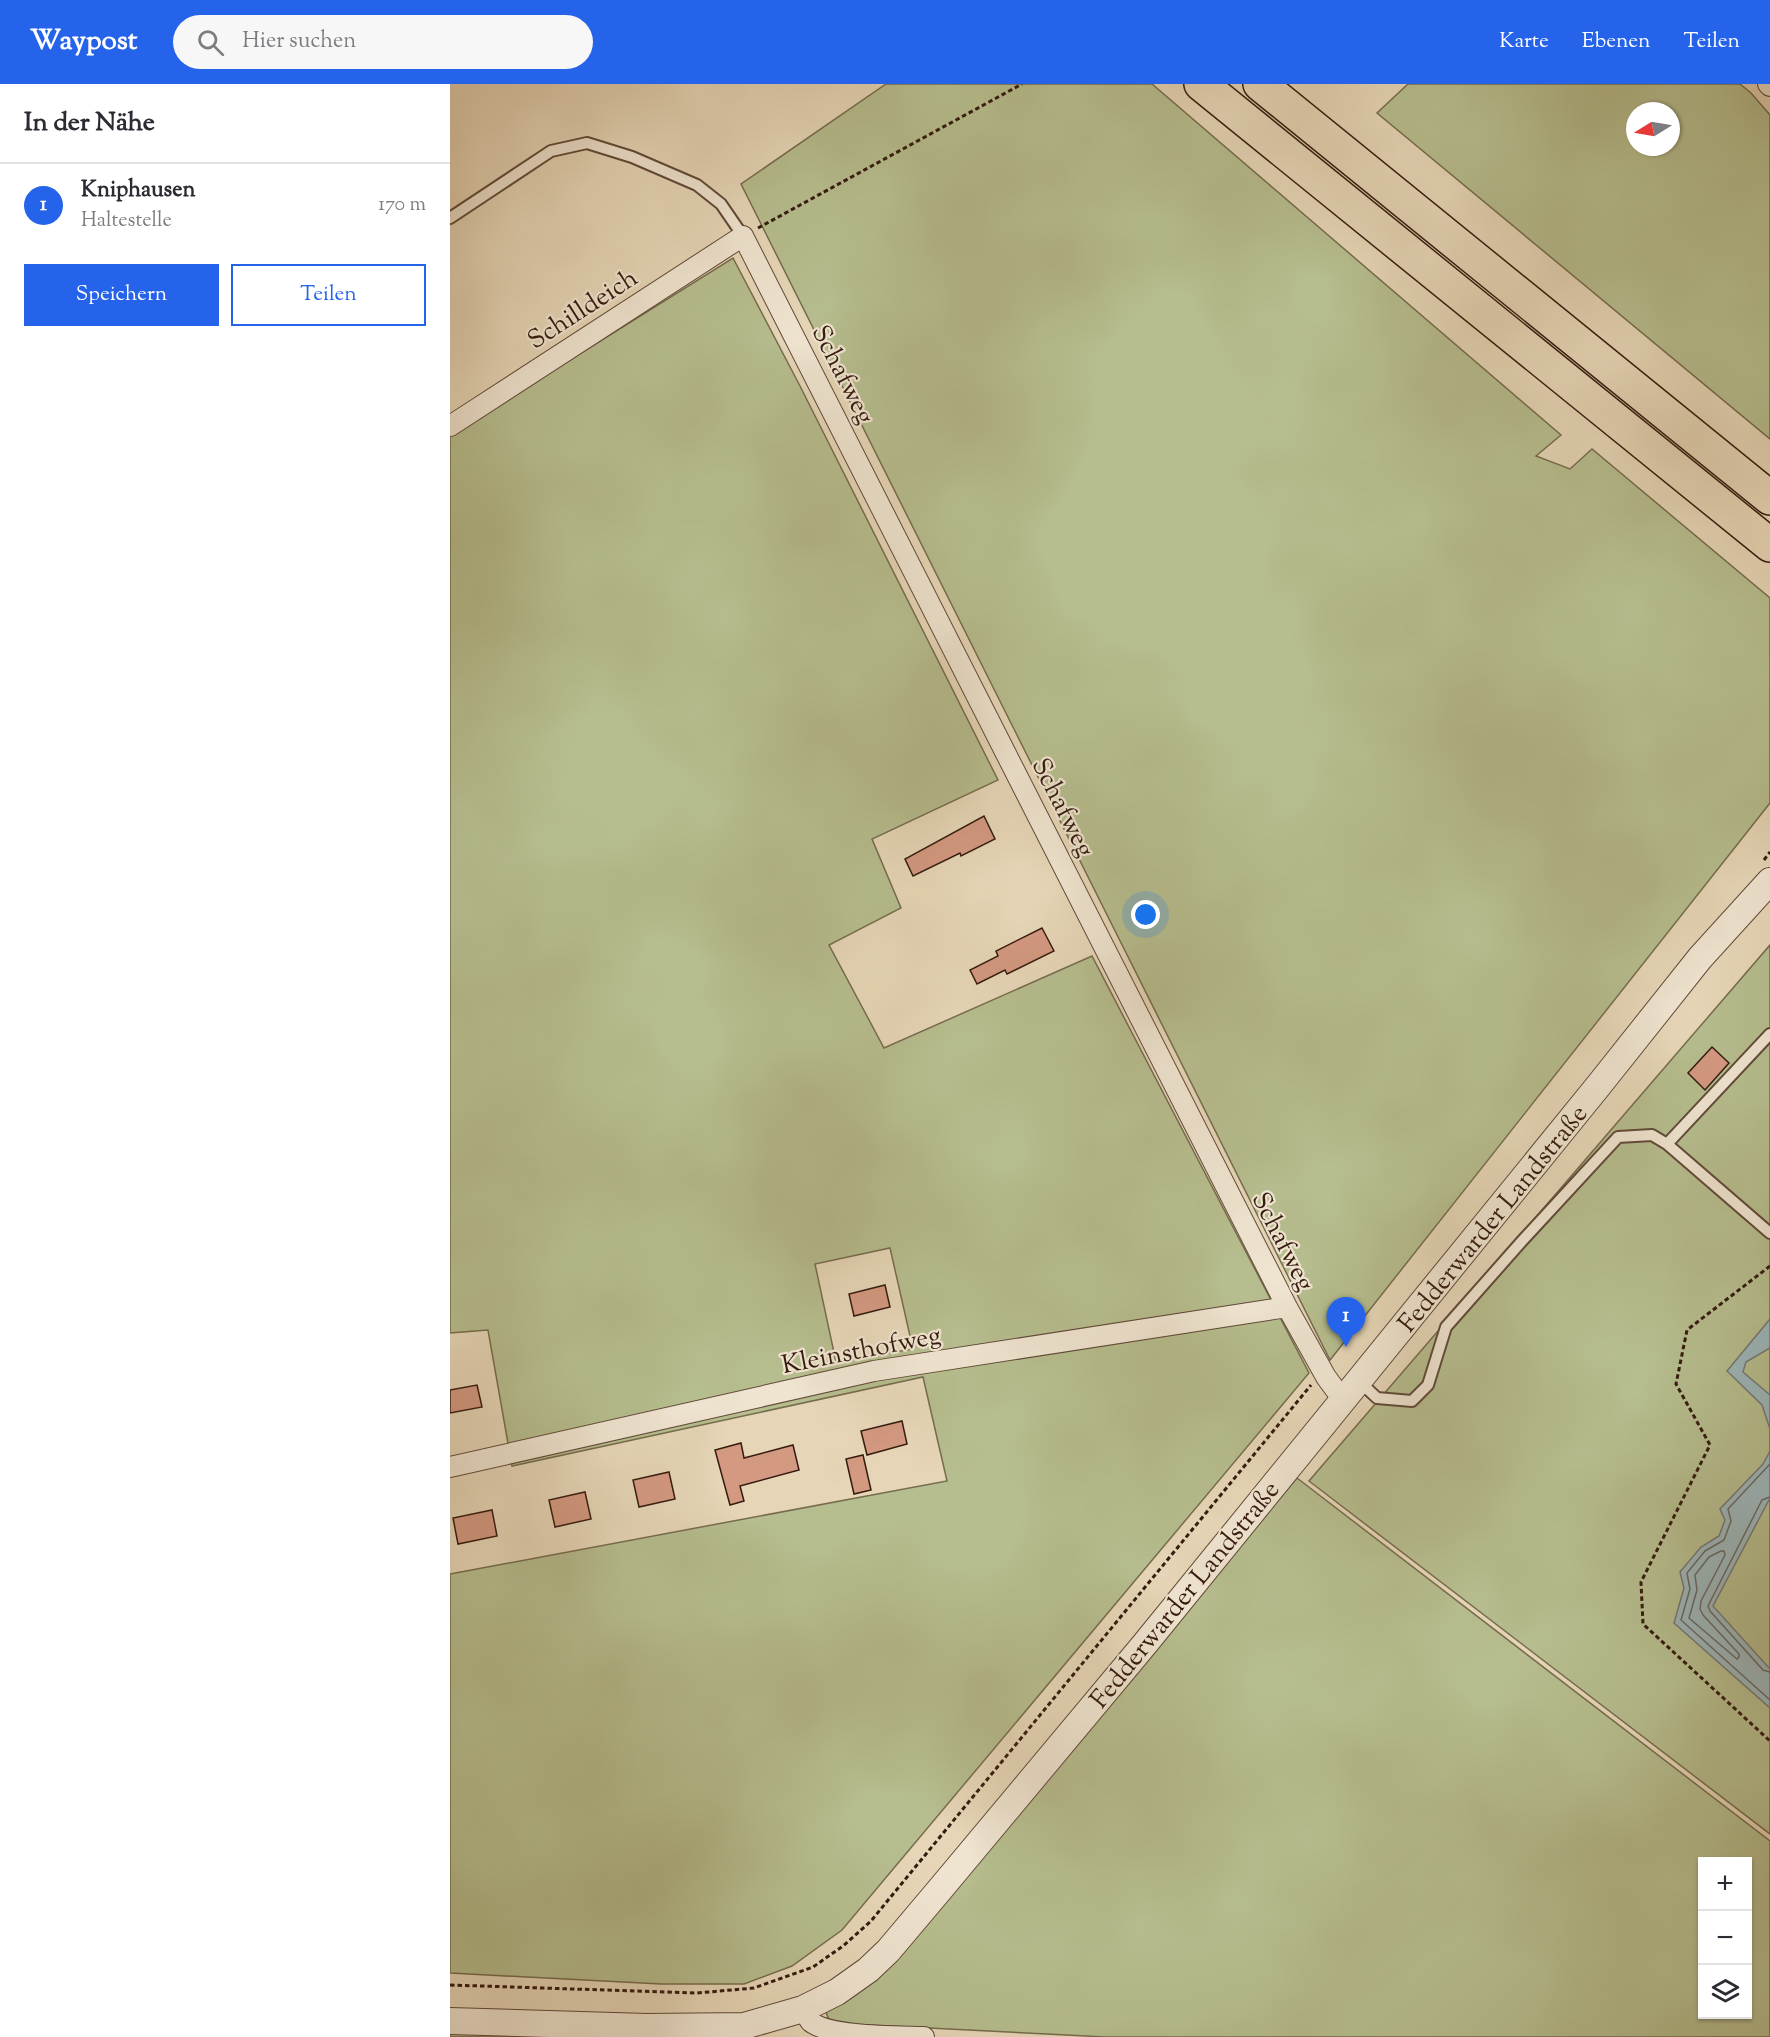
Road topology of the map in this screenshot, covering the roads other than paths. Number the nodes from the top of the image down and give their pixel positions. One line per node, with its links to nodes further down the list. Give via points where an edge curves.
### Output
1 (1201, 84): 7 (highway)
2 (1260, 84): 6 (highway)
3 (450, 218): 4 (lane, via 551,151 587,143 697,185 722,204)
4 (743, 236): 5 (street, Schilldeich); 12 (street, Schafweg)
5 (450, 426)
6 (1770, 498)
7 (1770, 545)
8 (1770, 881): 13 (street, Fedderwarder Landstraße, via 1700,958)
9 (1770, 1034): 10 (lane)
10 (1667, 1144): 11 (lane); 13 (lane, via 1653,1135 1618,1137 1446,1327 1428,1384 1412,1401 1377,1398)
11 (1770, 1233)
12 (1287, 1307): 14 (street, Schafweg); 15 (street, Kleinsthofweg, via 874,1371)
13 (1359, 1380): 14 (street, Fedderwarder Landstraße)
14 (1343, 1400): 16 (street, Fedderwarder Landstraße, via 888,1951 837,1992)
15 (450, 1467)
16 (803, 2009): 17 (street, Fedderwarder Landstraße, via 744,2026 717,2027); 18 (street, via 810,2021 822,2029 843,2034)
17 (450, 2021)
18 (924, 2037)

